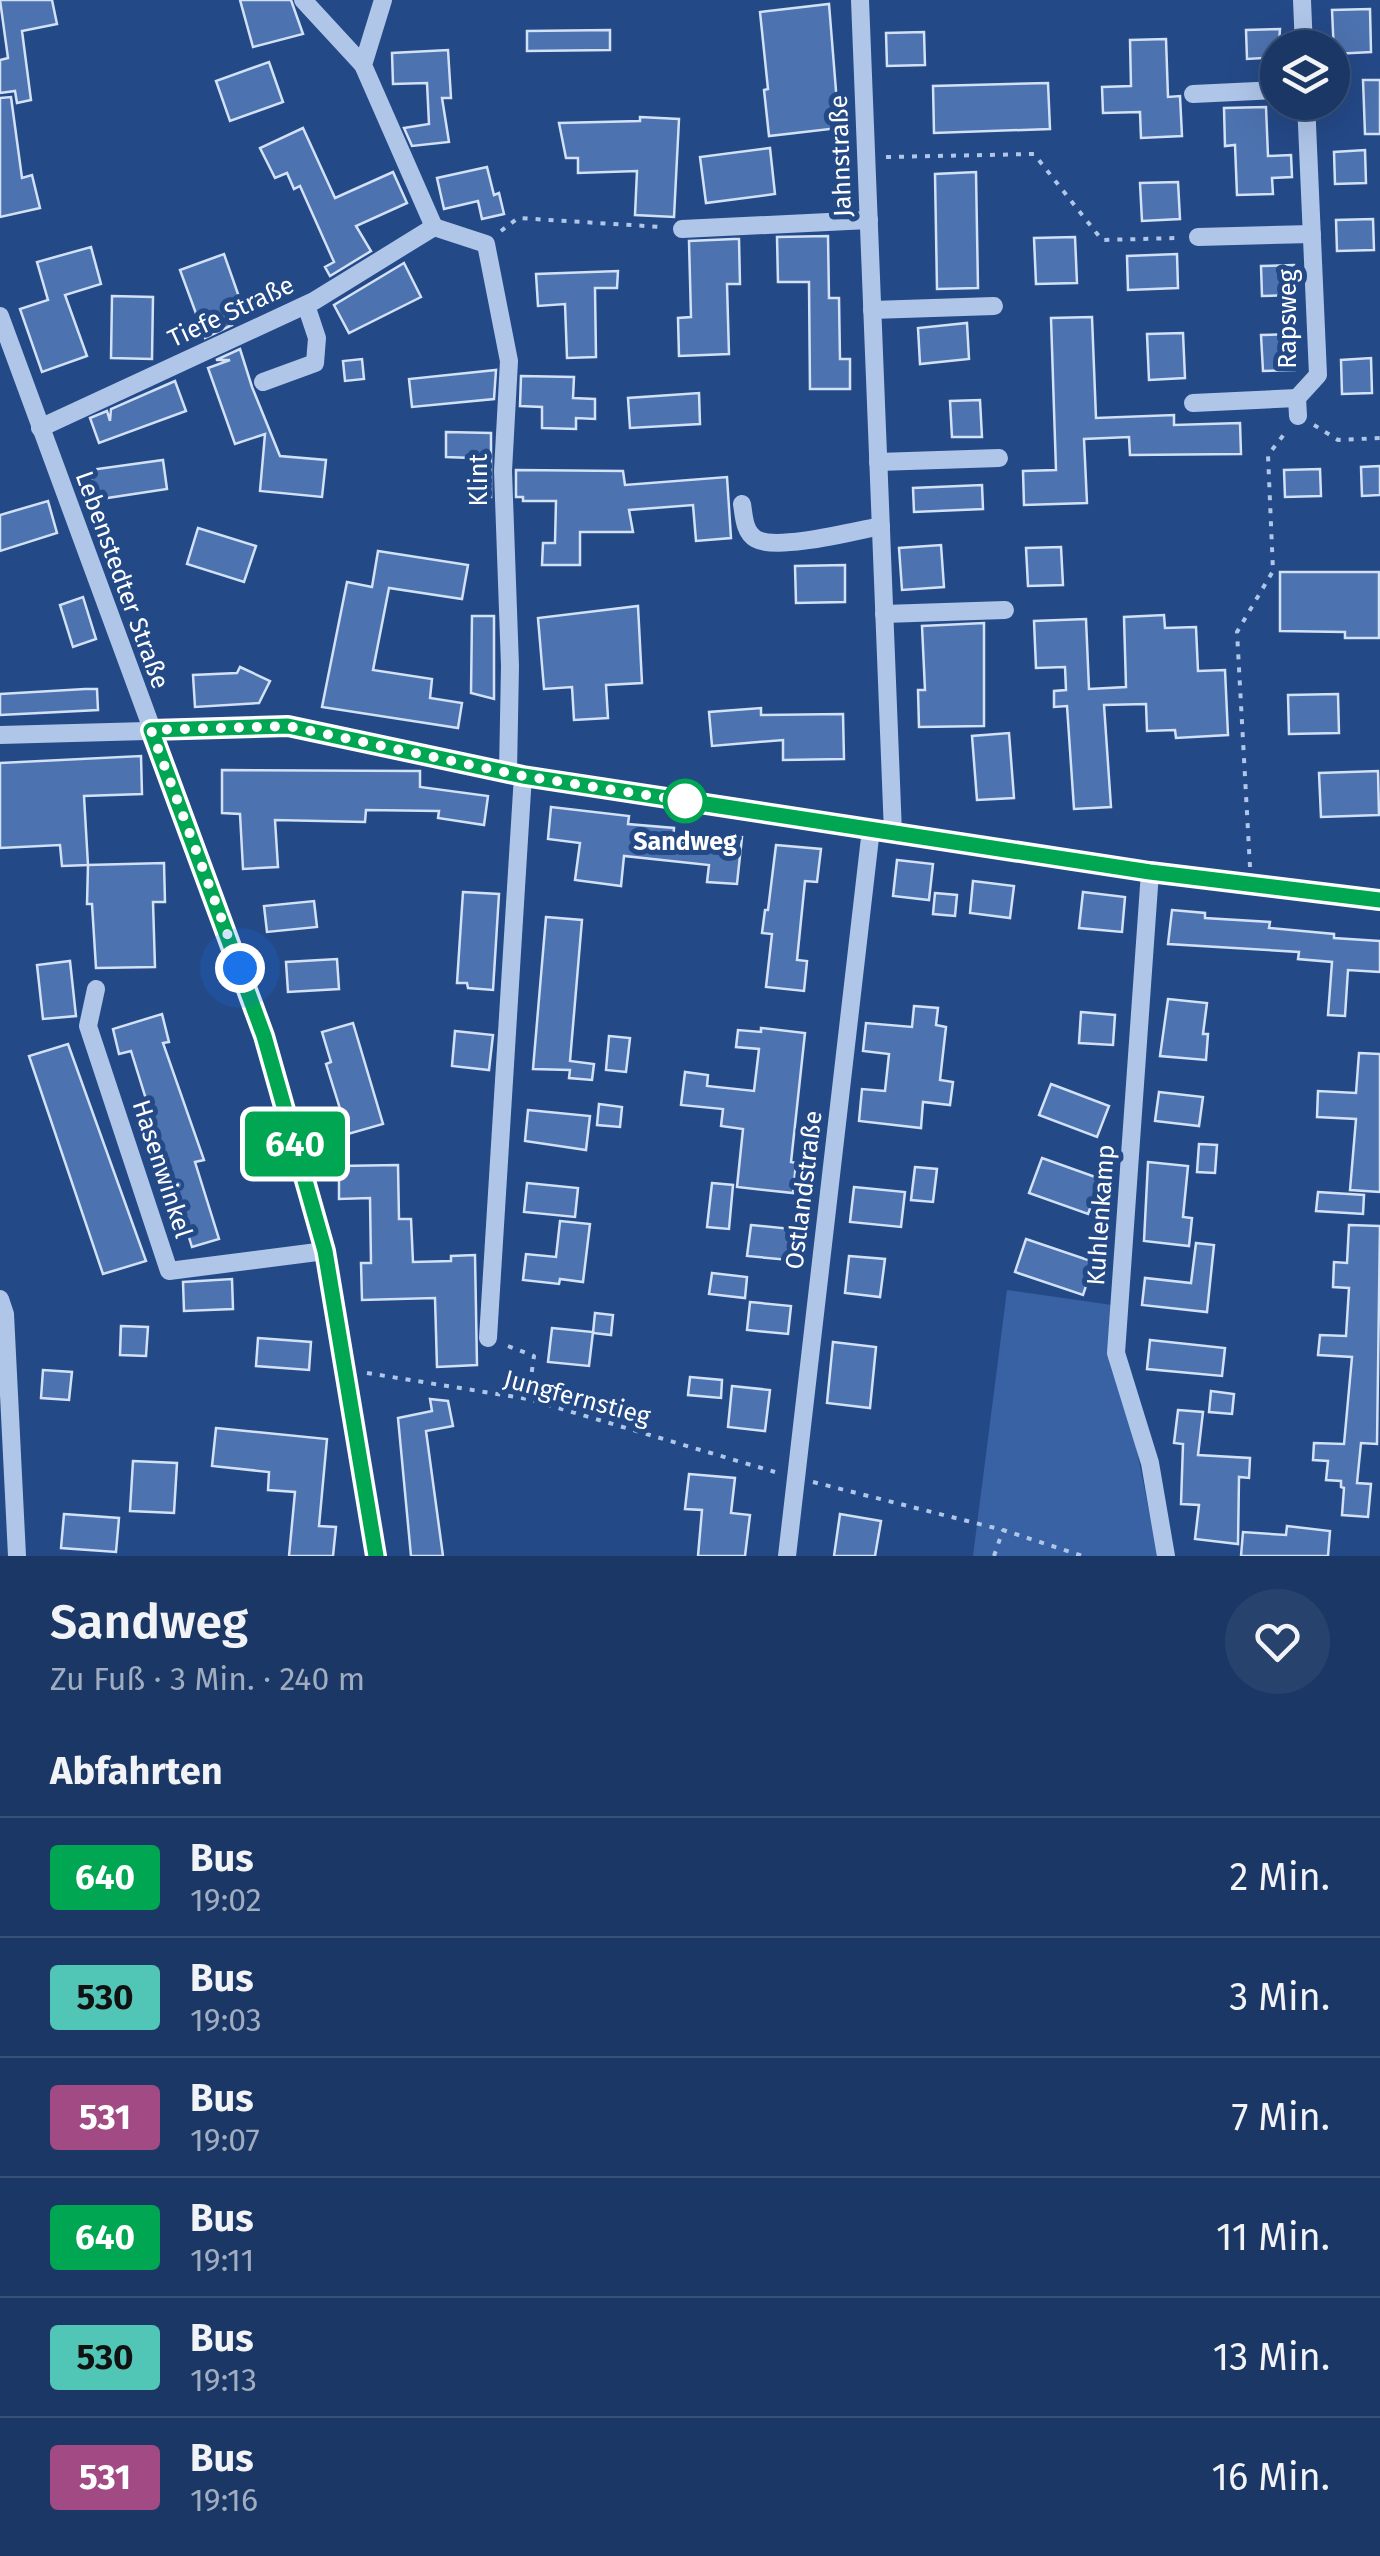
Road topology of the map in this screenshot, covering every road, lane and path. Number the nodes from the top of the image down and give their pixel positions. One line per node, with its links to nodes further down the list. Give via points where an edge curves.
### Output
1 (303, 0): 6 (street)
2 (383, 0): 6 (street)
3 (860, 0): 10 (street, Jahnstraße)
4 (1302, 0): 5 (street)
5 (1303, 30)
6 (363, 65): 12 (street)
7 (1260, 91): 8 (street)
8 (1193, 94)
9 (1307, 120): 14 (street, Rapsweg)
10 (866, 158): 11 (street, Jahnstraße); 15 (path, via 1034,154 1102,240)
11 (869, 220): 13 (street); 19 (street, Jahnstraße)
12 (434, 227): 16 (street); 17 (street, Tiefe Straße)
13 (682, 229): 16 (path, via 518,218)
14 (1312, 234): 15 (street, Rapsweg); 23 (street, Rapsweg, via 1318,375)
15 (1198, 237)
16 (486, 244): 34 (street, Klint, via 509,361 502,471)
17 (306, 305): 21 (street, via 317,338 315,363); 24 (street, Tiefe Straße)
18 (994, 306): 19 (street)
19 (872, 310): 27 (street, Jahnstraße)
20 (0, 316): 24 (street, Lebenstedter Straße)
21 (263, 382)
22 (1193, 403): 23 (street, Rapsweg)
23 (1298, 407): 25 (path, via 1338,440); 38 (path, via 1268,456 1273,571 1237,632)
24 (40, 428): 32 (street, Lebenstedter Straße)
25 (1380, 438)
26 (999, 458): 27 (street)
27 (878, 462): 29 (street, Jahnstraße)
28 (742, 504): 29 (street, via 746,528 764,542)
29 (881, 526): 31 (street, Jahnstraße)
30 (1005, 610): 31 (street)
31 (884, 614): 36 (street, Jahnstraße)
32 (151, 730): 33 (street); 34 (street, via 288,726); 41 (street, Lebenstedter Straße, via 264,1036)
33 (0, 735)
34 (516, 774): 35 (street); 43 (street)
35 (871, 829): 36 (street); 46 (street, Ostlandstraße)
36 (893, 832): 37 (street)
37 (1150, 872): 38 (street); 53 (street, Kuhlenkamp, via 1116,1354 1150,1463)
38 (1251, 884): 39 (street)
39 (1380, 900)
40 (96, 989): 41 (street, Hasenwinkel, via 88,1026 169,1271)
41 (325, 1251): 44 (street, Lebenstedter Straße)
42 (0, 1299): 48 (street)
43 (488, 1338): 45 (path, via 534,1356)
44 (345, 1370): 45 (path, Jungfernstieg); 49 (street, Lebenstedter Straße)
45 (528, 1399): 46 (path, Jungfernstieg)
46 (796, 1478): 47 (path, Jungfernstieg); 50 (street, Ostlandstraße)
47 (1003, 1530): 51 (path); 52 (path, Jungfernstieg)
48 (17, 1556)
49 (376, 1556)
50 (787, 1556)
51 (994, 1556)
52 (1084, 1556)
53 (1166, 1556)

